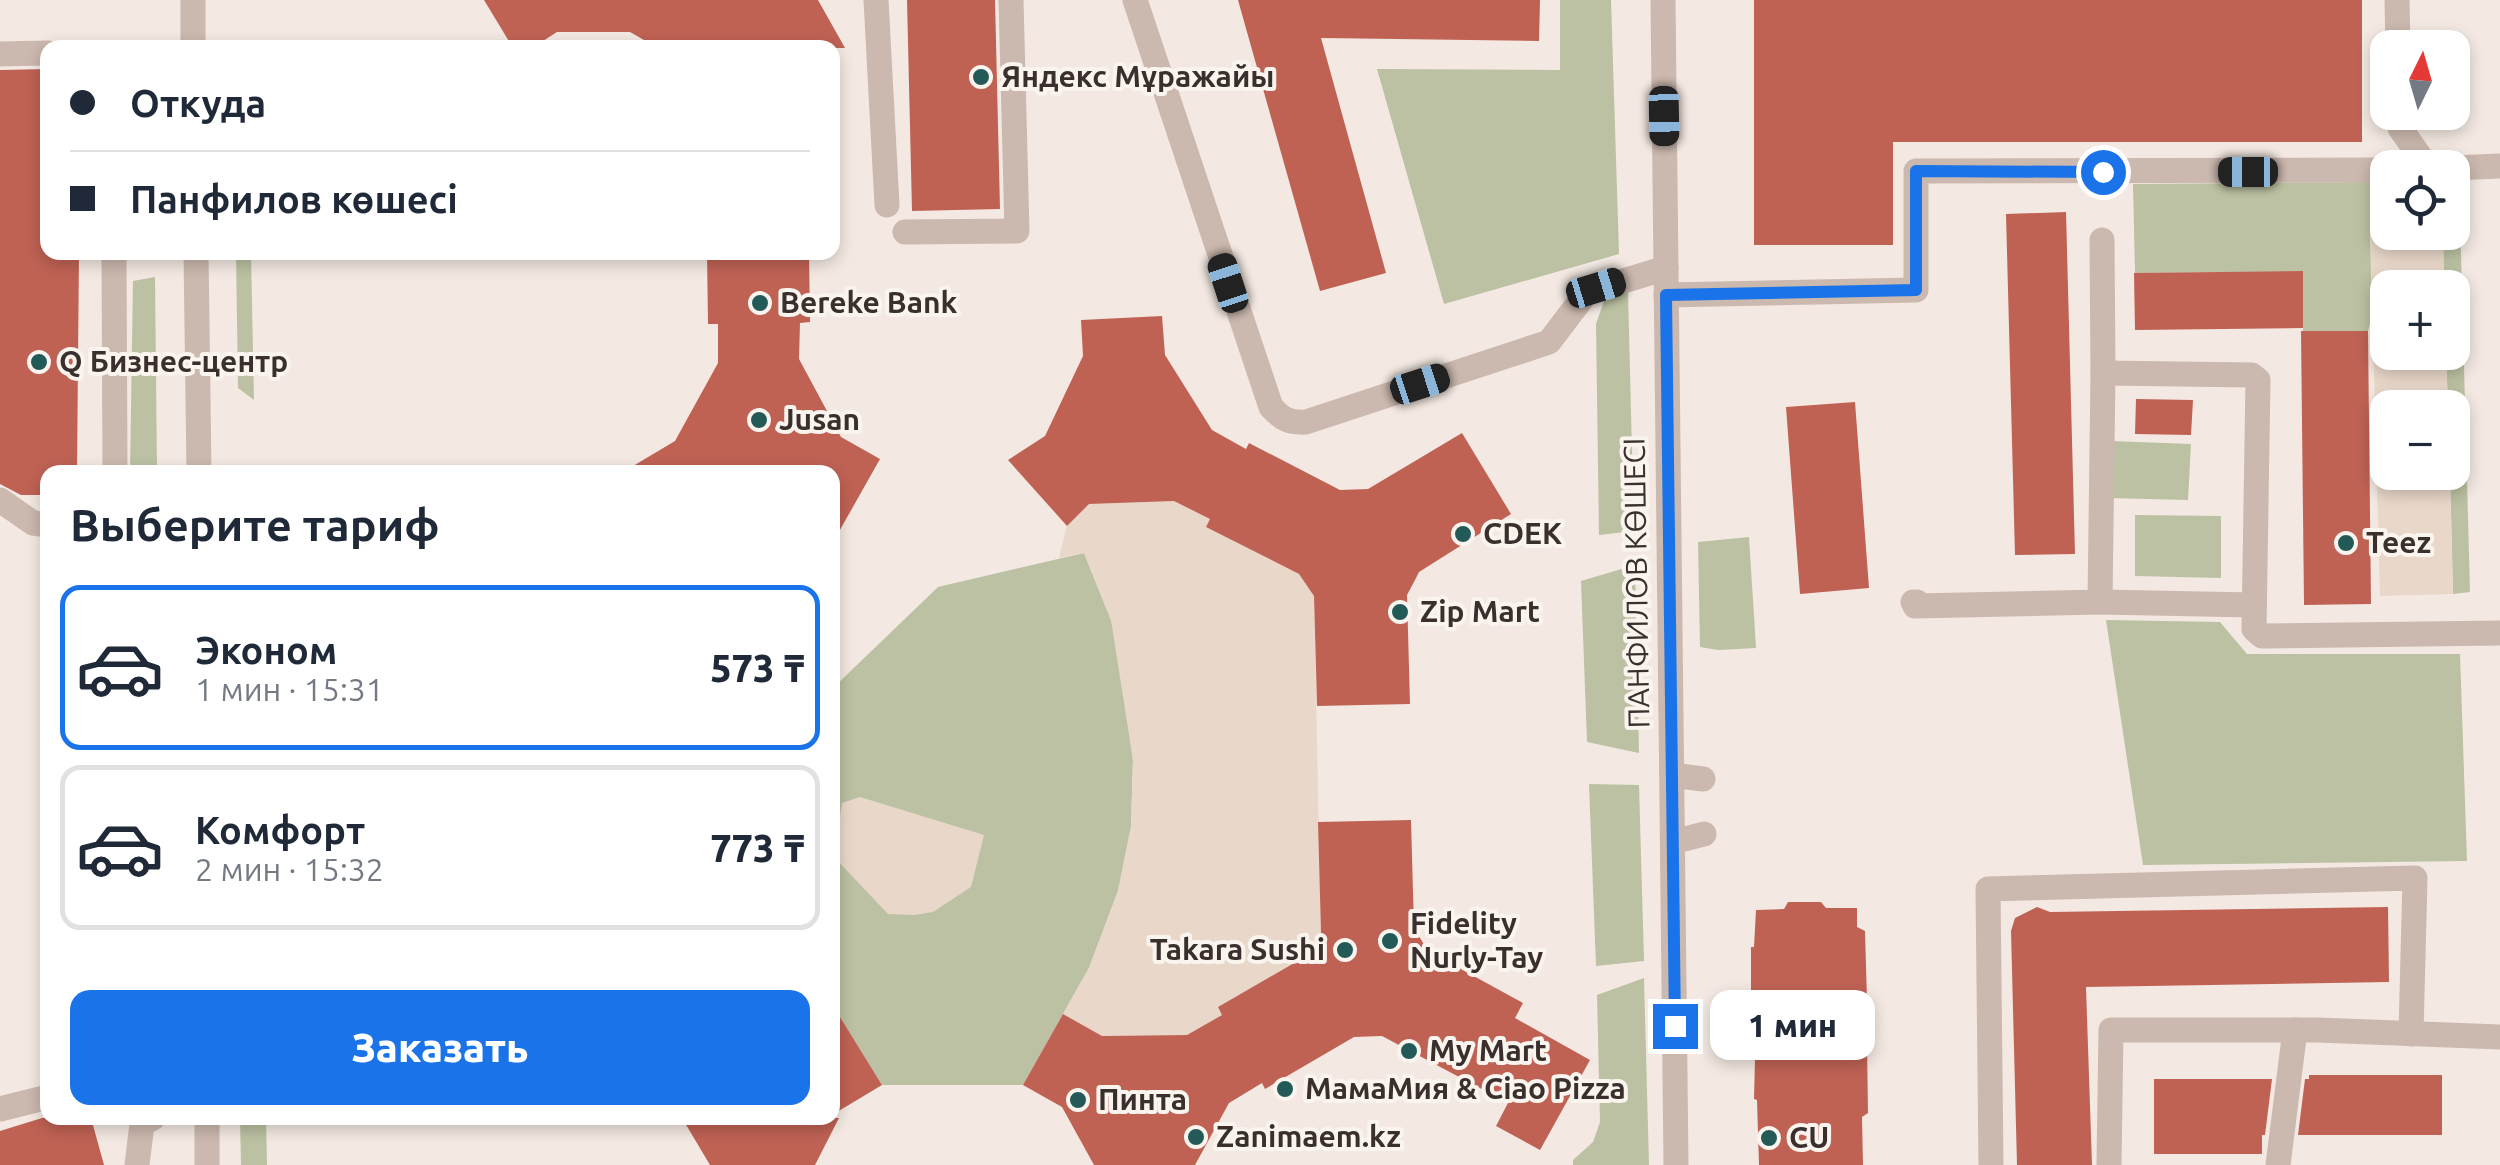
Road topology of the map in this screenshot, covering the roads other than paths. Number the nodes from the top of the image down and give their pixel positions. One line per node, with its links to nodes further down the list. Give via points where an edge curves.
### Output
1 (193, 0): 8 (street)
2 (876, 0): 14 (street)
3 (1012, 0): 15 (street, via 1017,231)
4 (1135, 0): 19 (street, via 1281,418 1306,422 1550,342 1587,292)
5 (1662, 0): 19 (street, ПАНФИЛОВ КӨШЕСІ)
6 (2397, 0): 7 (street)
7 (2398, 30)
8 (193, 40)
9 (40, 53): 10 (street)
10 (0, 54)
11 (2500, 166): 12 (street)
12 (2470, 167)
13 (2370, 170): 20 (street, via 1916,171 1916,290)
14 (887, 205)
15 (905, 232)
16 (2102, 240): 21 (street)
17 (114, 260): 22 (street)
18 (196, 260): 23 (street)
19 (1666, 268): 20 (street, ПАНФИЛОВ КӨШЕСІ)
20 (1666, 295): 30 (street, ПАНФИЛОВ КӨШЕСІ)
21 (2103, 373): 27 (street); 28 (street, via 2252,374 2258,380)
22 (115, 465)
23 (200, 465)
24 (0, 500): 25 (street)
25 (40, 524)
26 (1918, 602): 27 (street)
27 (2100, 602): 28 (street)
28 (2254, 605): 29 (street, via 2254,629 2262,636)
29 (2500, 633)
30 (1672, 775): 31 (street); 33 (street, ПАНФИЛОВ КӨШЕСІ)
31 (1703, 779)
32 (1704, 834): 33 (street)
33 (1672, 842): 43 (street, ПАНФИЛОВ КӨШЕСІ)
34 (2295, 1030): 35 (street); 45 (street, via 2110,1030); 46 (street)
35 (2411, 1034): 36 (street); 44 (street, via 2416,878 1988,889)
36 (2500, 1037)
37 (40, 1099): 38 (street)
38 (0, 1109)
39 (142, 1125): 41 (street)
40 (207, 1125): 42 (street)
41 (138, 1165)
42 (208, 1165)
43 (1676, 1165)
44 (1990, 1165)
45 (2109, 1165)
46 (2278, 1165)

